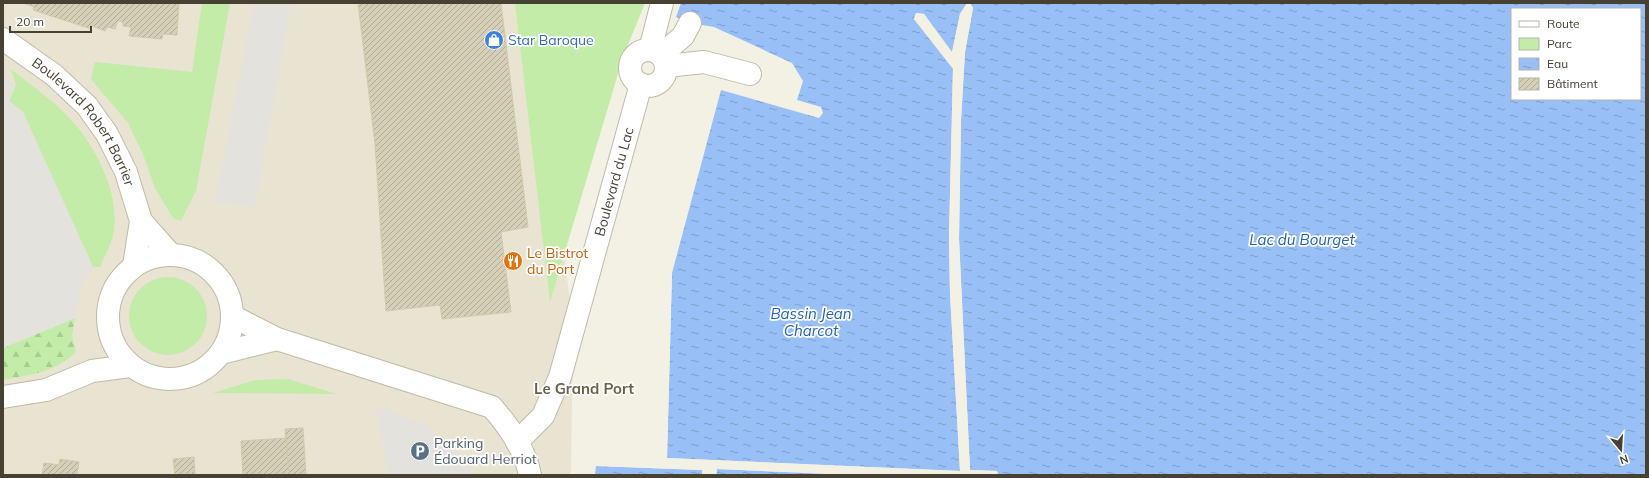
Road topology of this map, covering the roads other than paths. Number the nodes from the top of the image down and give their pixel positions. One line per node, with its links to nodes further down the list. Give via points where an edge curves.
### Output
1 (662, 3): 4 (street)
2 (690, 23): 4 (street, via 683,36)
3 (3, 39): 7 (street, Boulevard Robert Barrier, via 54,75 87,106 108,134 126,172)
4 (659, 57): 5 (street, via 704,62); 6 (street, via 665,72 659,82 653,85); 6 (street, via 644,50 635,56 630,66 633,77)
5 (750, 74)
6 (641, 84): 17 (street, Boulevard du Lac, via 560,378 543,416)
7 (141, 221): 8 (street, Boulevard Robert Barrier); 9 (street, Boulevard Robert Barrier)
8 (171, 255): 9 (street, via 152,258); 10 (street, via 191,259 208,268 221,281 229,298)
9 (134, 266): 12 (street, via 120,280 111,297 107,316)
10 (232, 316): 11 (street); 13 (street, via 229,335)
11 (277, 339): 13 (street); 17 (street, via 492,407 506,423)
12 (114, 346): 14 (street); 15 (street)
13 (221, 353): 14 (street, via 207,368 189,377 169,380 150,377)
14 (130, 366): 15 (street)
15 (92, 372): 16 (street, via 46,390)
16 (3, 397)
17 (517, 442): 18 (street)
18 (530, 475)

